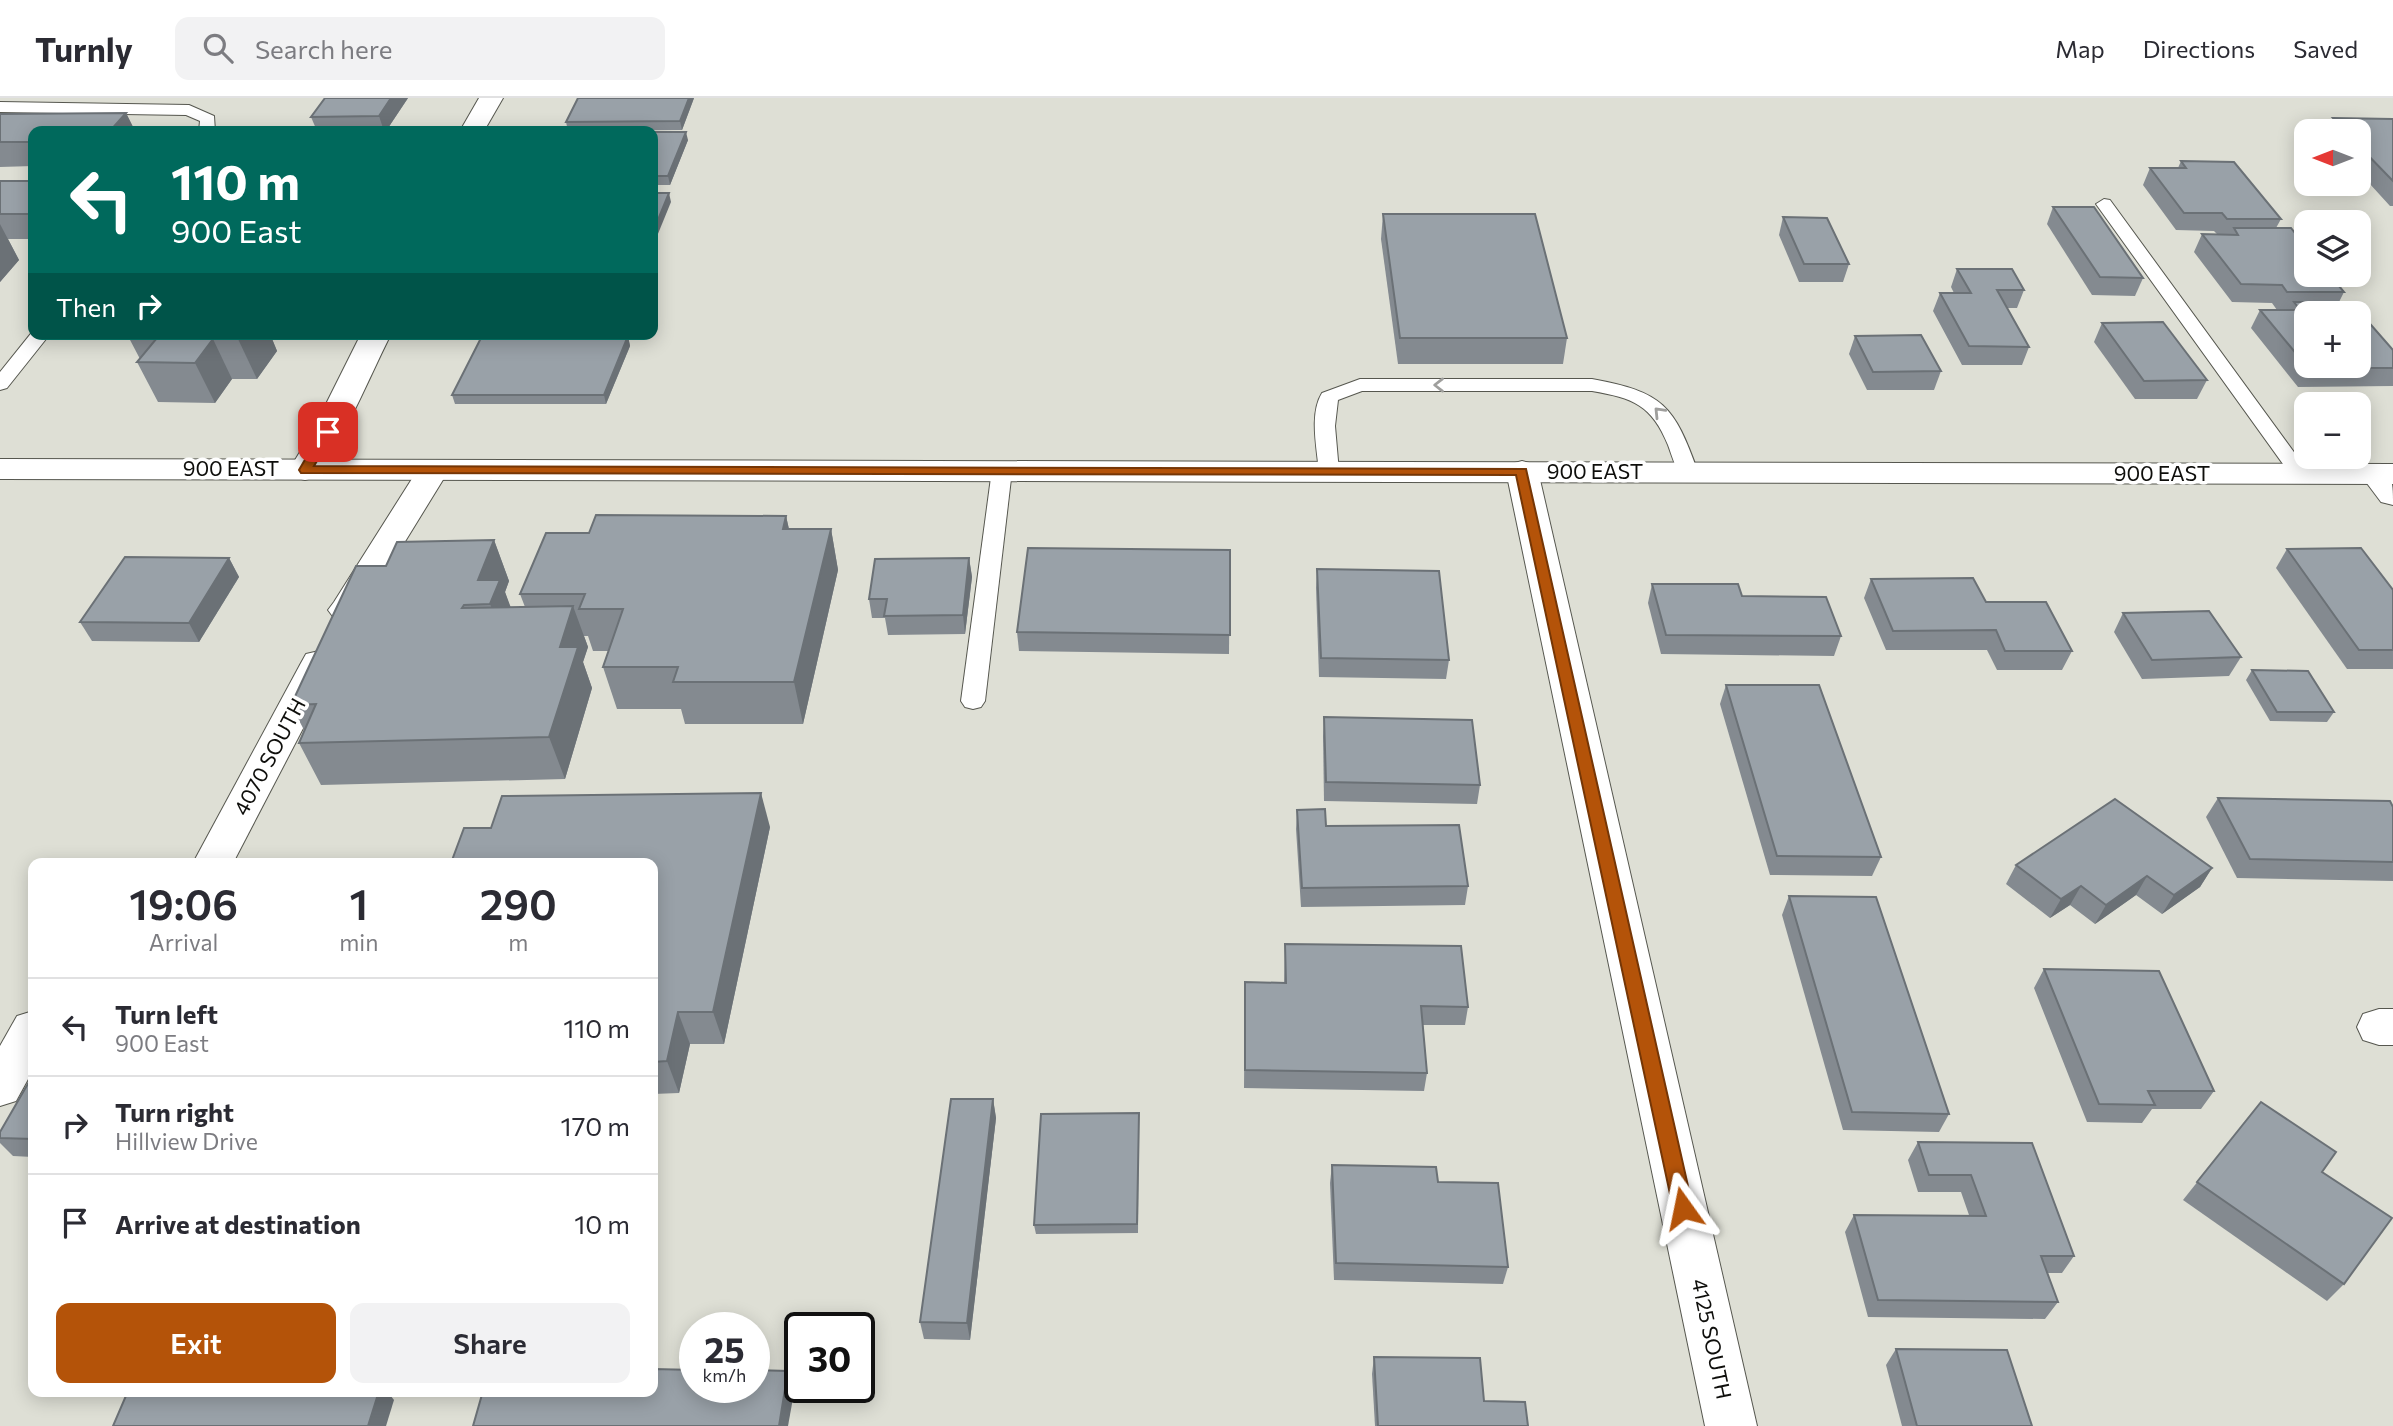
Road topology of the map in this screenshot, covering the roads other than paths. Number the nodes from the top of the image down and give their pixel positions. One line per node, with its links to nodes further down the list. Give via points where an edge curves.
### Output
1 (491, 98): 4 (main road)
2 (0, 107): 3 (lane, via 189,110 208,119)
3 (207, 126)
4 (475, 126)
5 (2104, 204): 16 (lane)
6 (36, 340): 8 (lane)
7 (373, 340): 10 (main road)
8 (0, 384)
9 (0, 469): 10 (main road, 900 EAST)
10 (305, 470): 11 (main road, 900 EAST)
11 (433, 470): 12 (main road, 900 EAST); 19 (main road, 4070 SOUTH, via 355,593)
12 (1002, 470): 14 (main road, 900 EAST); 18 (lane)
13 (1522, 471): 14 (main road, 900 EAST); 15 (main road, 900 EAST); 22 (main road, 4125 SOUTH)
14 (1329, 472): 15 (lane, one-way to 14, via 1672,426 1642,396 1592,385 1360,385 1329,397 1325,426)
15 (1688, 472): 16 (main road, 900 EAST)
16 (2300, 474): 17 (main road, 900 EAST)
17 (2387, 481)
18 (974, 701)
19 (216, 858)
20 (28, 1038): 21 (main road)
21 (0, 1087)
22 (1731, 1426)

